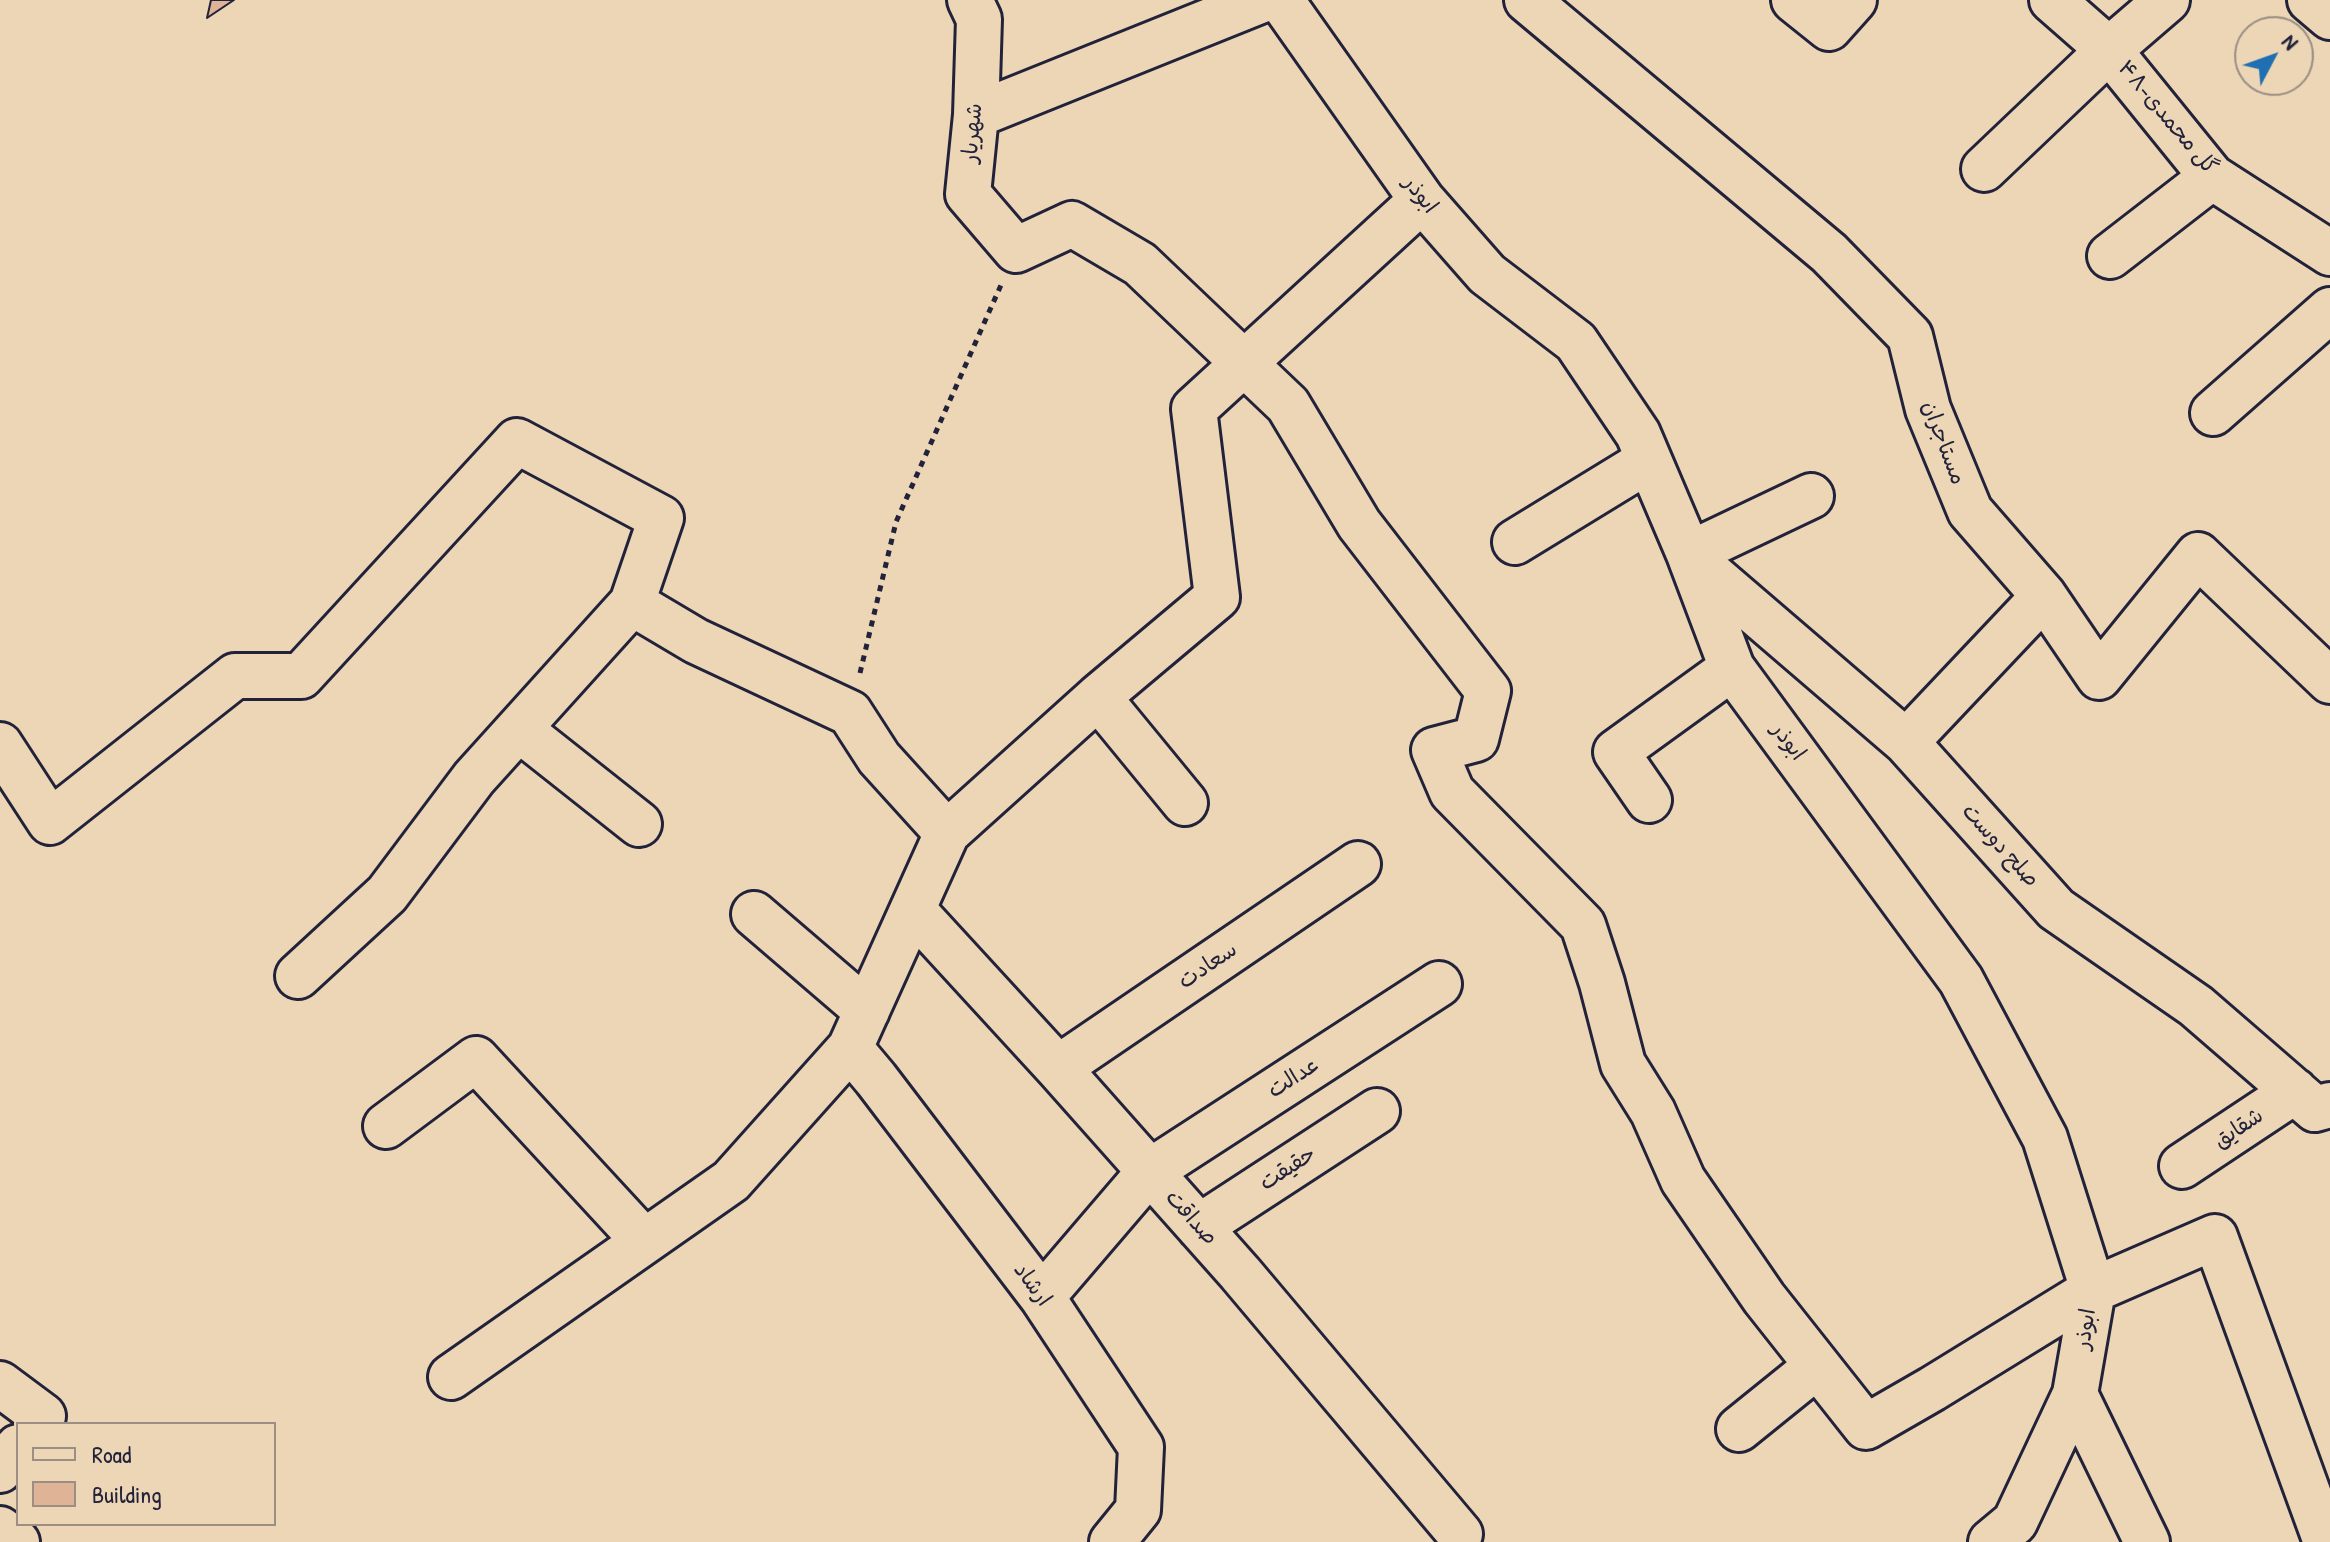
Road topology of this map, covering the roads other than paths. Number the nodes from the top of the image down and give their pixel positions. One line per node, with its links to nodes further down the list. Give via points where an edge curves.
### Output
1 (970, 0): 12 (street, شهریار, via 979,19)
2 (1262, 0): 12 (street)
3 (1281, 0): 15 (street, ابوذر)
4 (1527, 0): 25 (street, مستاجران, via 1829,253 1910,336 1928,409 1970,511)
5 (1794, 0): 6 (street, via 1829,28)
6 (1854, 0)
7 (2052, 0): 11 (street, ۴۸-گل محمدی)
8 (2167, 0): 11 (street)
9 (2310, 0): 10 (street)
10 (2330, 17)
11 (2109, 50): 13 (street); 14 (street, ۴۸-گل محمدی)
12 (976, 115): 19 (street, شهریار, via 968,194 1016,250 1072,224 1140,264)
13 (1984, 169)
14 (2212, 177): 16 (street, ۴۸-گل محمدی); 17 (street)
15 (1422, 200): 19 (street); 21 (street, ابوذر, via 1487,274 1576,342 1638,434)
16 (2330, 253)
17 (2110, 256)
18 (2330, 310): 20 (street)
19 (1244, 364): 29 (street, via 1194,409 1217,597); 53 (street, via 1288,405 1359,524 1488,691 1476,739 1434,750 1452,792 1583,925 1623,1064 1653,1112 1683,1180)
20 (2213, 413)
21 (1649, 460): 23 (street); 24 (street, ابوذر)
22 (1808, 503): 24 (street)
23 (1515, 542)
24 (1689, 554): 27 (street, ابوذر); 31 (street, صلح دوست)
25 (2044, 596): 28 (street, مستاجران, via 2099,677 2198,555); 31 (street)
26 (632, 603): 30 (street); 32 (street, via 661,518 517,441 301,676 235,676 50,822); 36 (street, via 696,641 850,713 879,758)
27 (1732, 668): 33 (street, via 1616,752); 51 (street, ابوذر, via 1961,980 2045,1138)
28 (2330, 681)
29 (1098, 697): 34 (street); 36 (street)
30 (519, 729): 35 (street); 40 (street, via 474,778 387,894)
31 (1906, 742): 44 (street, صلح دوست, via 2056,909 2196,1006)
32 (0, 745)
33 (1649, 800)
34 (1185, 803)
35 (639, 824)
36 (947, 833): 38 (street)
37 (1358, 864): 43 (street, سعادت)
38 (913, 910): 42 (street); 43 (street, صداقت)
39 (754, 914): 42 (street, ارشاد)
40 (298, 976)
41 (1439, 984): 48 (street, عدالت)
42 (859, 1029): 50 (street, via 731,1181); 52 (street, ارشاد, via 876,1079)
43 (1058, 1068): 48 (street, صداقت)
44 (2312, 1098): 47 (street, شقایق)
45 (1377, 1111): 49 (street, حقیقت)
46 (386, 1126): 50 (street, via 476,1059)
47 (2182, 1166)
48 (1149, 1172): 49 (street, صداقت); 52 (street, عدالت)
49 (1199, 1227): 62 (street, صداقت)
50 (644, 1241): 54 (street)
51 (2093, 1290): 53 (street, via 1866,1427); 56 (street, ابوذر); 67 (street, via 2215,1237)
52 (1042, 1297): 64 (street, ارشاد, via 1141,1447 1138,1510)
53 (1817, 1366): 58 (street)
54 (451, 1377)
55 (0, 1384): 57 (street, via 43,1416)
56 (2075, 1394): 65 (street, ابوذر, via 2015,1522); 66 (street)
57 (38, 1422)
58 (1739, 1429)
59 (16, 1450): 60 (street)
60 (0, 1470)
61 (0, 1529): 63 (street)
62 (1460, 1534)
63 (17, 1542)
64 (1112, 1542)
65 (1991, 1542)
66 (2147, 1542)
67 (2326, 1542)

